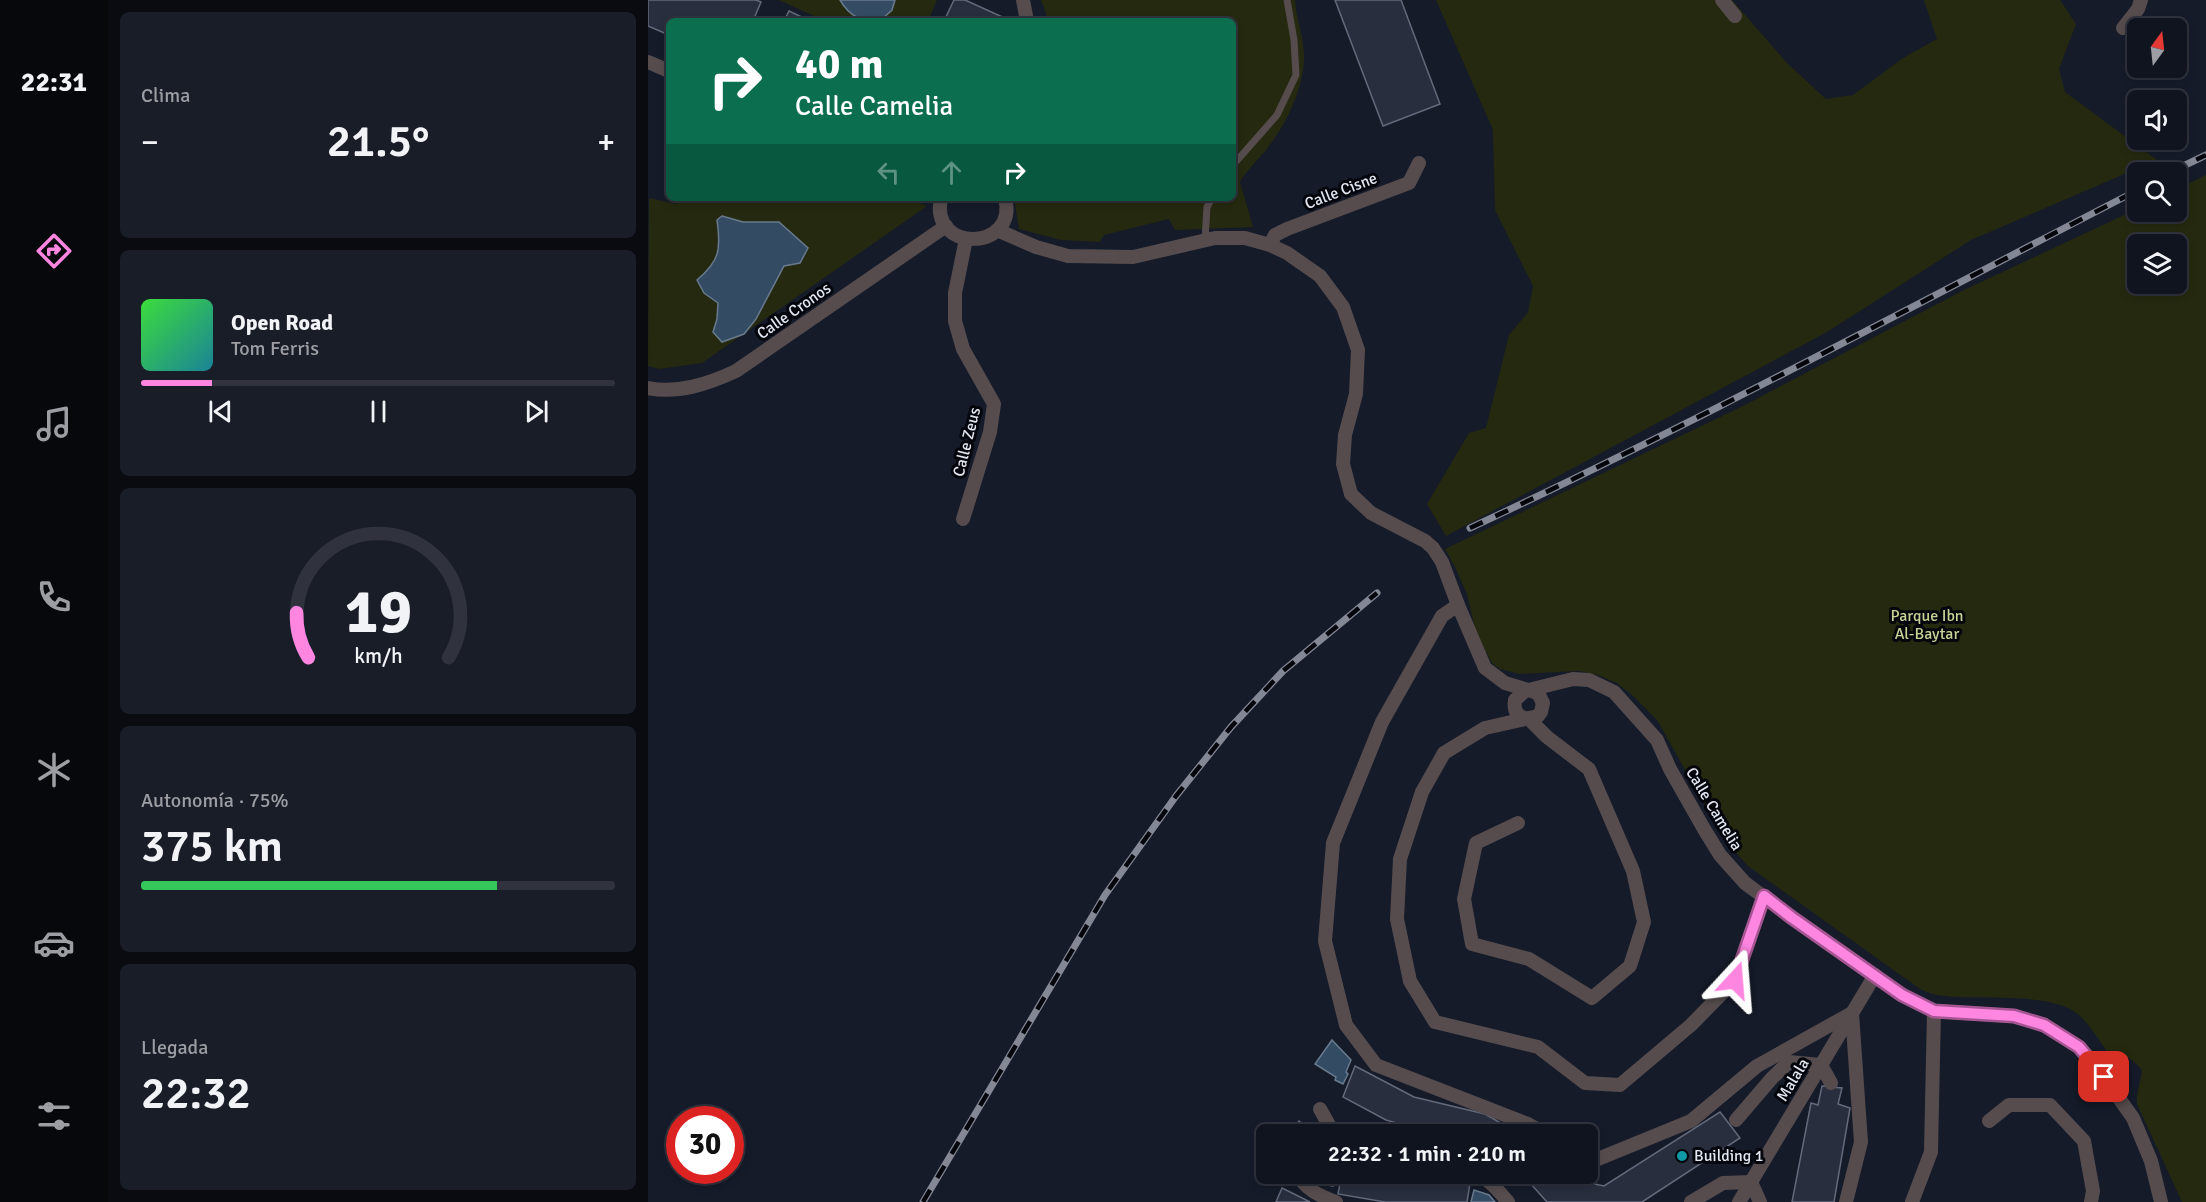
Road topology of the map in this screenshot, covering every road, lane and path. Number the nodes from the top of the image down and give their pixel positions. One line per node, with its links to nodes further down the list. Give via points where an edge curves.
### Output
1 (1023, 0): 6 (street)
2 (1287, 0): 10 (lane, via 1296,75 1277,115)
3 (1722, 0): 5 (street)
4 (2141, 0): 7 (street)
5 (1735, 16)
6 (1026, 18)
7 (2123, 28)
8 (648, 62): 9 (street)
9 (666, 70)
10 (1236, 162)
11 (1419, 163): 19 (street, Calle Cisne, via 1409,183 1287,229 1275,235)
12 (941, 201): 15 (street)
13 (1005, 201): 16 (street, via 1006,212)
14 (1210, 201): 18 (lane)
15 (946, 226): 17 (street); 20 (street, Calle Cronos, via 736,371 703,385 666,392)
16 (997, 230): 17 (street, via 988,237); 18 (street, via 1036,248 1068,256 1133,257)
17 (966, 239): 21 (street, Calle Zeus, via 955,292 956,321 963,349 994,404 990,432)
18 (1205, 240): 19 (street, via 1245,238)
19 (1270, 245): 22 (street, via 1320,276 1343,307 1358,350 1356,394 1345,435 1343,464 1351,494 1371,513 1433,548)
20 (648, 388)
21 (963, 519)
22 (1458, 605): 23 (street, via 1485,668 1505,684); 36 (street, via 1442,616 1382,722 1333,843 1325,940 1346,1025 1376,1065)
23 (1530, 691): 24 (street, via 1539,695 1543,703 1541,712); 24 (street, via 1517,696 1514,705 1517,714); 26 (street, Calle Camelia, via 1573,679 1589,680 1614,692 1657,740 1720,855 1745,883)
24 (1529, 719): 25 (street, via 1589,769 1632,871 1644,922 1630,966 1592,998 1529,959 1472,944 1464,898 1476,843); 26 (street, via 1485,728 1444,753 1422,792 1400,858 1397,919 1410,981 1435,1022 1538,1047 1585,1083 1620,1085 1691,1025 1735,980)
25 (1518, 823)
26 (1764, 896): 27 (street, Calle Camelia)
27 (1875, 975): 28 (street, Calle Camelia, via 1902,995); 29 (street, Malala)
28 (1934, 1011): 47 (street, via 1931,1152); 49 (street, Calle Camelia, via 2014,1016 2044,1025 2079,1047 2133,1118 2151,1161)
29 (1852, 1013): 30 (street, Malala); 37 (street, via 1757,1066 1691,1122); 46 (street, via 1861,1142)
30 (1821, 1065): 31 (street); 33 (street, via 1789,1062); 38 (street, Malala)
31 (1831, 1083)
32 (1320, 1109): 35 (street)
33 (1736, 1120)
34 (1989, 1121): 48 (street, via 2008,1106 2050,1106 2084,1142 2093,1191)
35 (1328, 1124)
36 (1528, 1124)
37 (1598, 1159)
38 (1751, 1182): 43 (street, via 1723,1182); 44 (street, Malala); 45 (street)
39 (1303, 1184): 41 (street)
40 (1491, 1184): 42 (street)
41 (1336, 1202)
42 (1508, 1202)
43 (1691, 1202)
44 (1739, 1202)
45 (1760, 1202)
46 (1846, 1202)
47 (1912, 1202)
48 (2091, 1202)
49 (2161, 1202)

